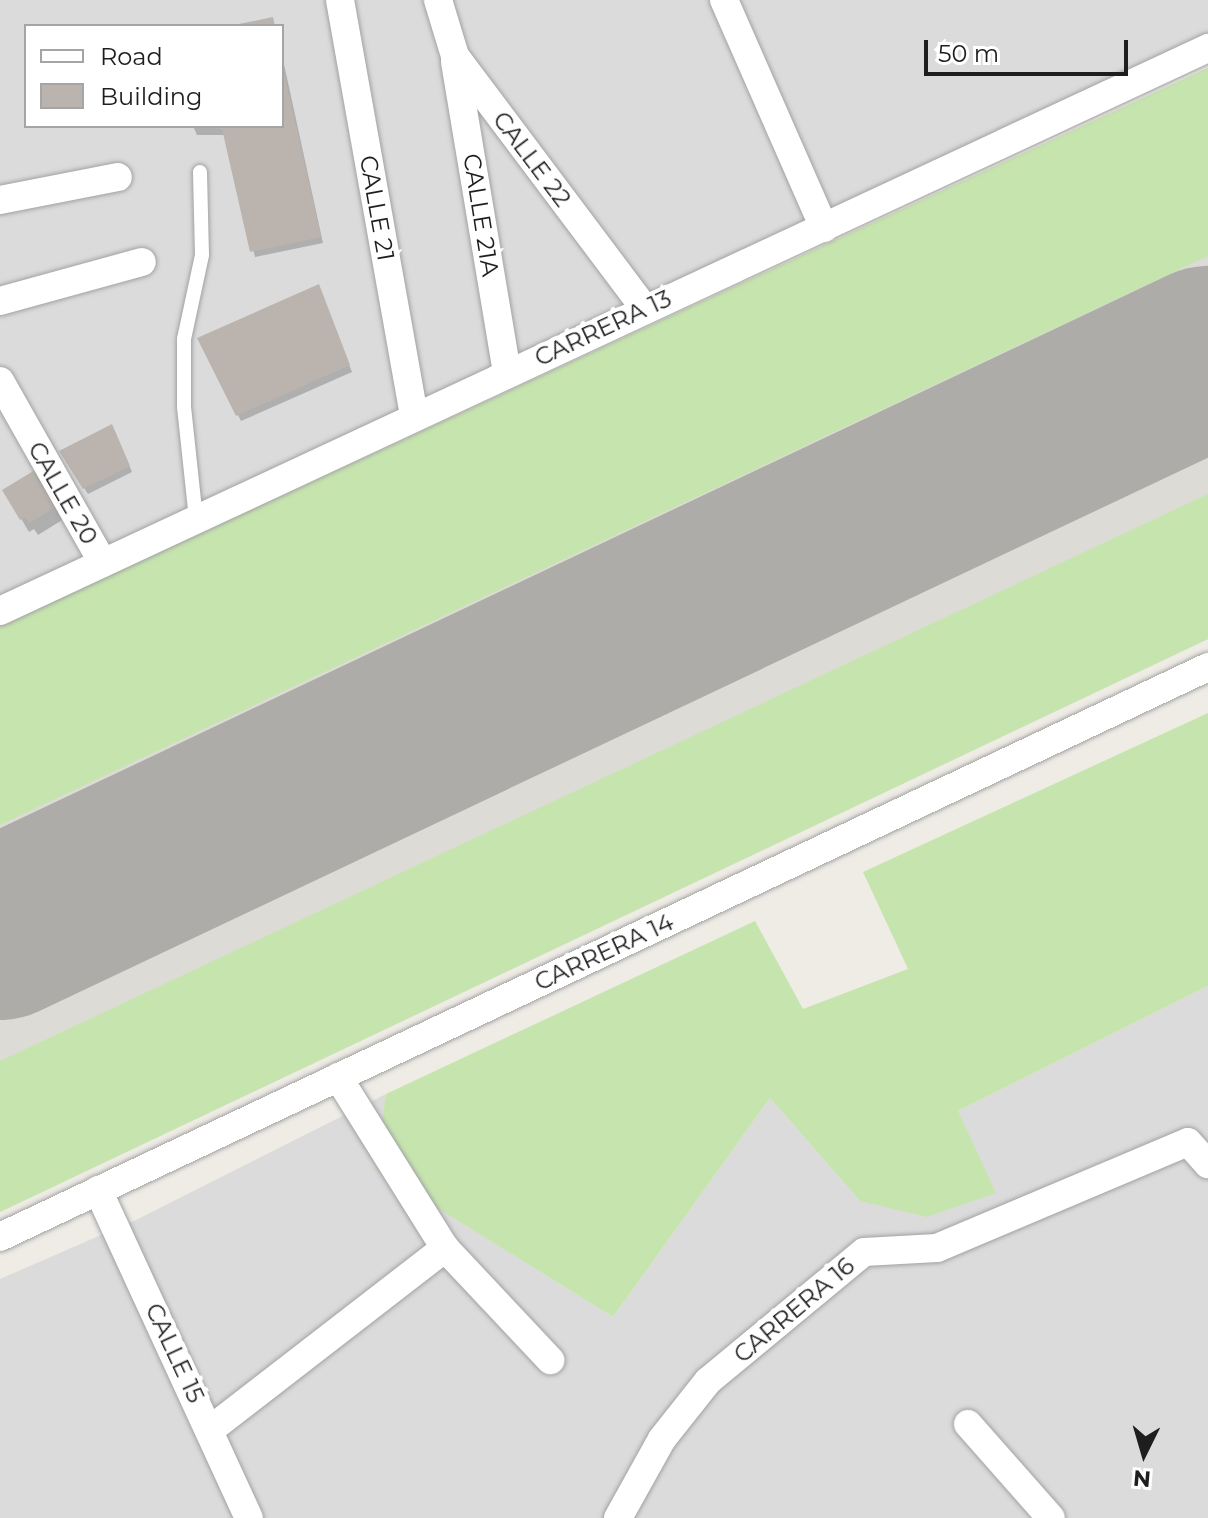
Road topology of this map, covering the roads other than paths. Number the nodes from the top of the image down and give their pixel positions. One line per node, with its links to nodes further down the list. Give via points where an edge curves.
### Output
1 (340, 0): 15 (street, CALLE 21)
2 (438, 0): 5 (street, CALLE 22)
3 (724, 0): 9 (street)
4 (1208, 48): 9 (street, CARRERA 13)
5 (455, 56): 12 (street, CALLE 22); 13 (street, CALLE 21A)
6 (200, 172): 16 (lane, via 202,255 184,339 184,407)
7 (118, 177): 8 (street)
8 (0, 200)
9 (824, 228): 12 (street, CARRERA 13)
10 (142, 262): 11 (street)
11 (0, 301)
12 (645, 309): 13 (street, CARRERA 13)
13 (507, 373): 15 (street, CARRERA 13)
14 (0, 381): 17 (street, CALLE 20)
15 (414, 416): 16 (street, CARRERA 13)
16 (196, 519): 17 (street, CARRERA 13)
17 (103, 563): 18 (street, CARRERA 13)
18 (0, 611)
19 (1208, 667): 20 (street, CARRERA 14)
20 (338, 1077): 22 (street, CARRERA 14); 24 (street)
21 (1208, 1164): 29 (street, CARRERA 16, via 1188,1142 937,1248 864,1252 708,1381 662,1439)
22 (98, 1190): 23 (street, CARRERA 14); 27 (street, CALLE 15)
23 (0, 1237)
24 (445, 1248): 25 (street); 27 (street)
25 (550, 1360)
26 (968, 1424): 30 (street)
27 (211, 1429): 28 (street, CALLE 15)
28 (249, 1518)
29 (618, 1518)
30 (1051, 1518)

